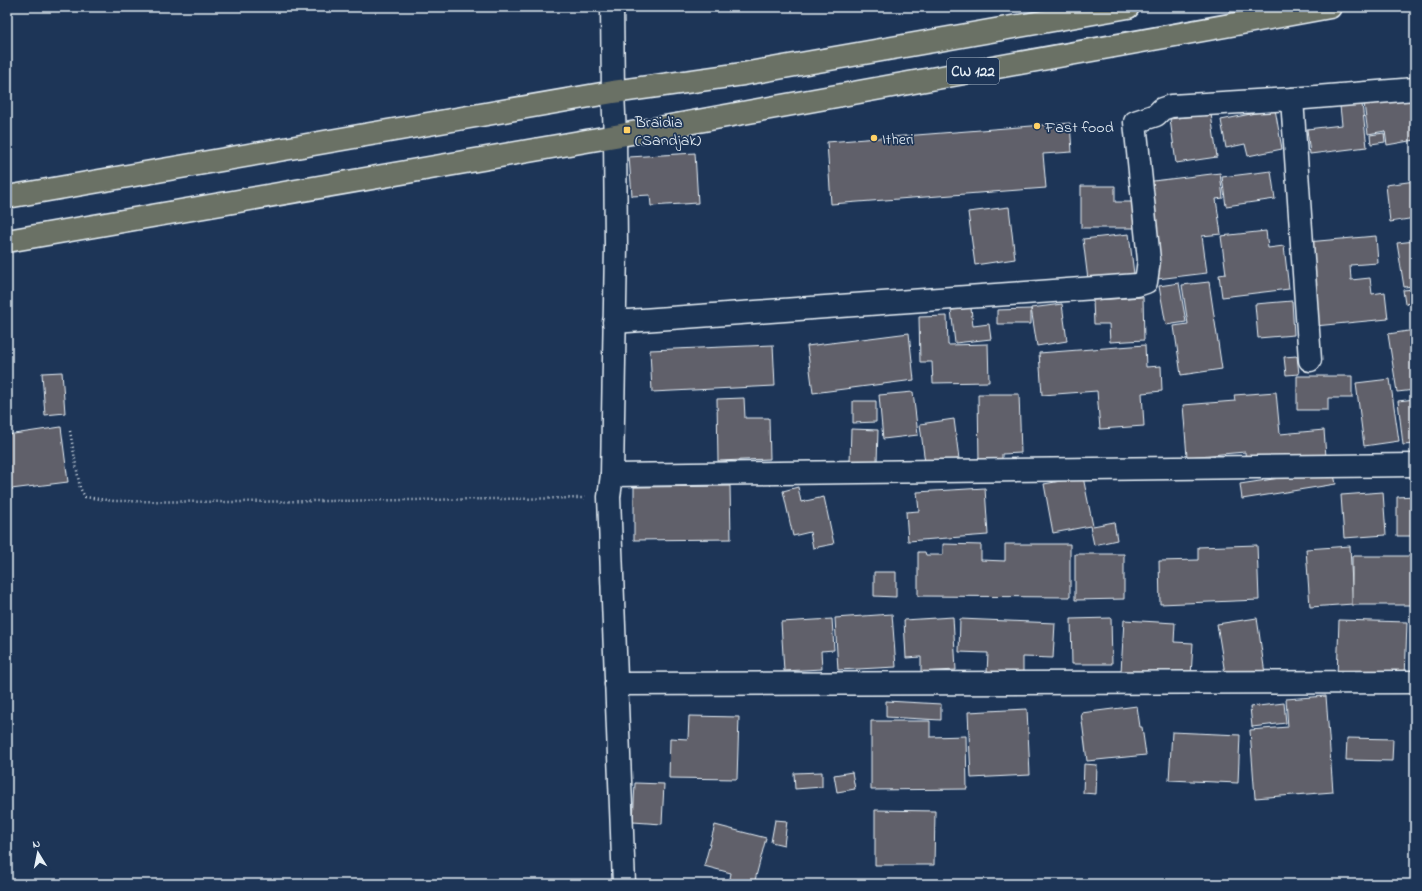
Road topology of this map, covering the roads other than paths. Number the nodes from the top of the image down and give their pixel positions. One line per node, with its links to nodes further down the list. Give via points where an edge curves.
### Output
1 (612, 7): 5 (street)
2 (1128, 7): 5 (highway, via 743,74)
3 (1330, 7): 7 (highway, CW 122)
4 (1415, 89): 6 (street)
5 (613, 92): 7 (street); 8 (highway)
6 (1292, 99): 10 (street, via 1166,106 1156,114 1135,122 1149,260 1146,282 1137,285); 11 (street)
7 (615, 136): 9 (highway); 10 (street)
8 (7, 197)
9 (7, 240)
10 (614, 322): 13 (street)
11 (1310, 360)
12 (1415, 465): 13 (street)
13 (612, 475): 15 (street, via 610,497)
14 (1415, 682): 15 (street)
15 (616, 684): 16 (street)
16 (624, 884)

